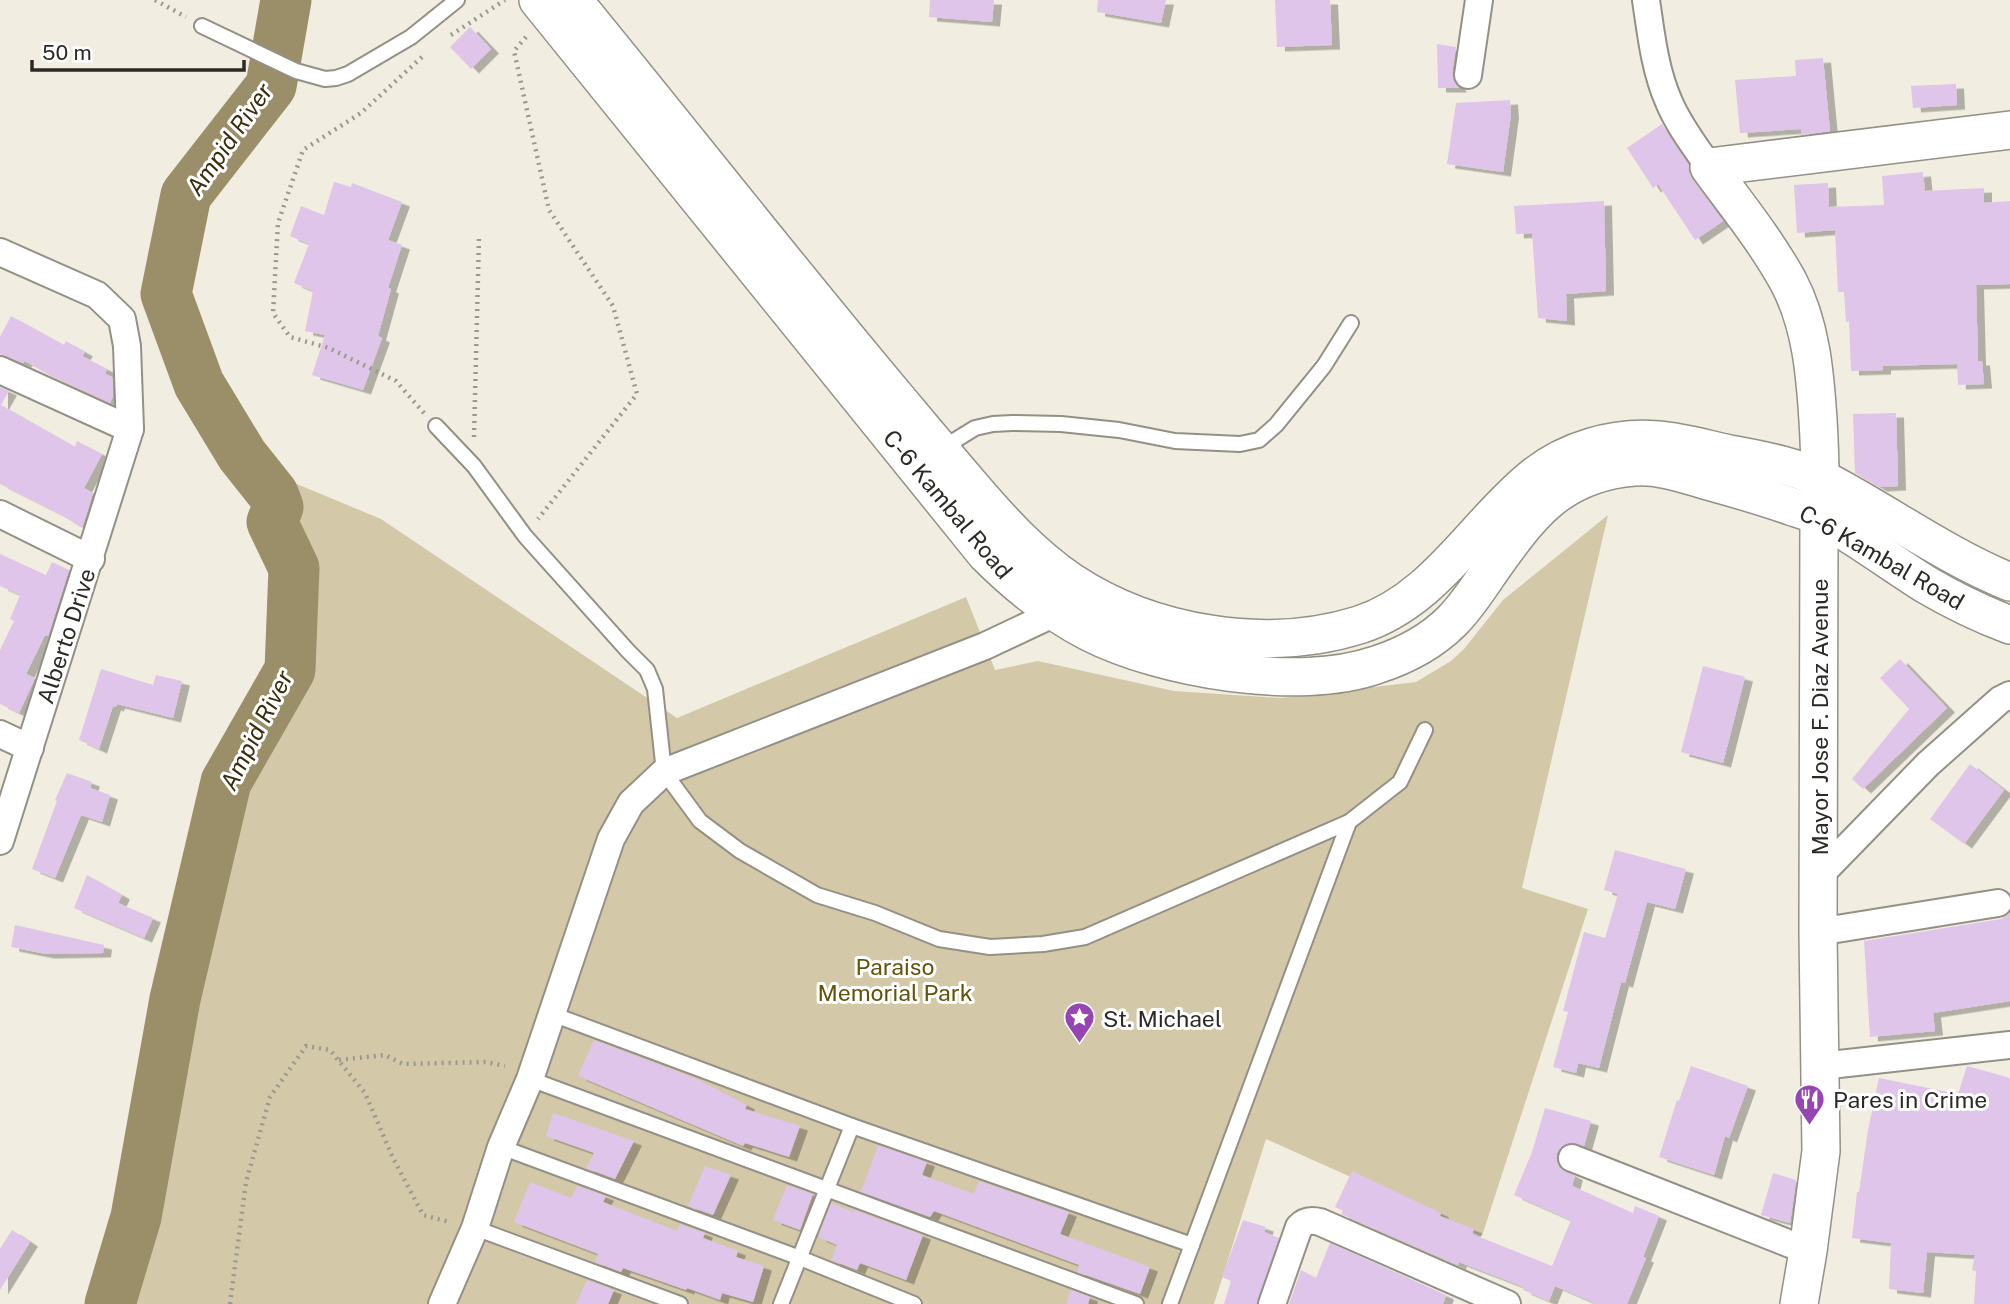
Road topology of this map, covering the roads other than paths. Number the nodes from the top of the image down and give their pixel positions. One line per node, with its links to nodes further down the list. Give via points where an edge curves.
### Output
1 (457, 0): 5 (lane, via 411,37 336,78 296,71)
2 (1479, 0): 6 (street)
3 (1646, 0): 8 (street, via 1668,101)
4 (553, 4): 14 (main road, C-6 Kambal Road); 21 (main road, C-6 Kambal Road, via 986,554)
5 (207, 28)
6 (1468, 75)
7 (2010, 130): 8 (main road)
8 (1709, 167): 15 (main road, Mayor Jose F. Diaz Avenue, via 1789,283 1806,325 1814,364)
9 (0, 251): 13 (street, Alberto Drive, via 97,295 122,319)
10 (1351, 323): 14 (lane, via 1324,366 1259,440 1240,444 1175,441 1119,430 1012,423 975,428)
11 (0, 370): 13 (street)
12 (436, 426): 27 (lane, via 474,466 525,536 647,670 655,689)
13 (130, 429): 18 (street, Alberto Drive)
14 (940, 449): 20 (main road, C-6 Kambal Road, via 1029,549)
15 (1821, 479): 17 (main road, Mayor Jose F. Diaz Avenue); 19 (main road, C-6 Kambal Road); 20 (main road, C-6 Kambal Road, via 1775,463 1660,440 1621,441 1583,449 1526,482 1413,597 1361,624 1294,638 1247,638 1182,629 1138,616)
16 (0, 514): 18 (street)
17 (1819, 516): 21 (main road, C-6 Kambal Road, via 1658,467 1592,475 1535,511 1466,606 1436,634 1377,665 1348,672 1243,675 1162,661 1090,633); 22 (main road, C-6 Kambal Road, via 1928,585); 30 (main road, Mayor Jose F. Diaz Avenue)
18 (90, 559): 26 (street, Alberto Drive)
19 (2010, 582)
20 (1093, 594): 21 (street)
21 (1056, 613): 27 (street, via 985,646)
22 (2010, 625)
23 (2010, 695): 30 (street, via 1928,764)
24 (1425, 730): 28 (lane, via 1400,782)
25 (0, 734): 26 (street)
26 (30, 748): 29 (street, Alberto Drive)
27 (664, 772): 28 (lane, via 700,821 740,851 817,895 939,939 990,947 1085,937); 33 (street, via 631,803 611,839)
28 (1349, 822): 42 (lane)
29 (0, 841)
30 (1819, 876): 32 (main road, Mayor Jose F. Diaz Avenue)
31 (1998, 903): 32 (street)
32 (1818, 932): 35 (main road, Mayor Jose F. Diaz Avenue)
33 (552, 1014): 36 (street); 37 (lane)
34 (2010, 1045): 35 (street)
35 (1821, 1066): 43 (main road, Mayor Jose F. Diaz Avenue, via 1821,1151)
36 (530, 1079): 38 (street); 40 (lane)
37 (852, 1126): 40 (lane); 42 (lane)
38 (501, 1147): 41 (street); 44 (lane)
39 (1572, 1158): 43 (street)
40 (826, 1189): 44 (lane); 49 (lane)
41 (475, 1228): 45 (street); 46 (lane)
42 (1192, 1245): 50 (lane)
43 (1808, 1251): 53 (main road, Mayor Jose F. Diaz Avenue)
44 (800, 1258): 47 (lane); 48 (lane)
45 (442, 1304)
46 (680, 1304)
47 (781, 1304)
48 (914, 1304)
49 (1136, 1304)
50 (1170, 1304)
51 (1272, 1304): 52 (street, via 1300,1227 1308,1221 1320,1222)
52 (1507, 1304)
53 (1798, 1304)

